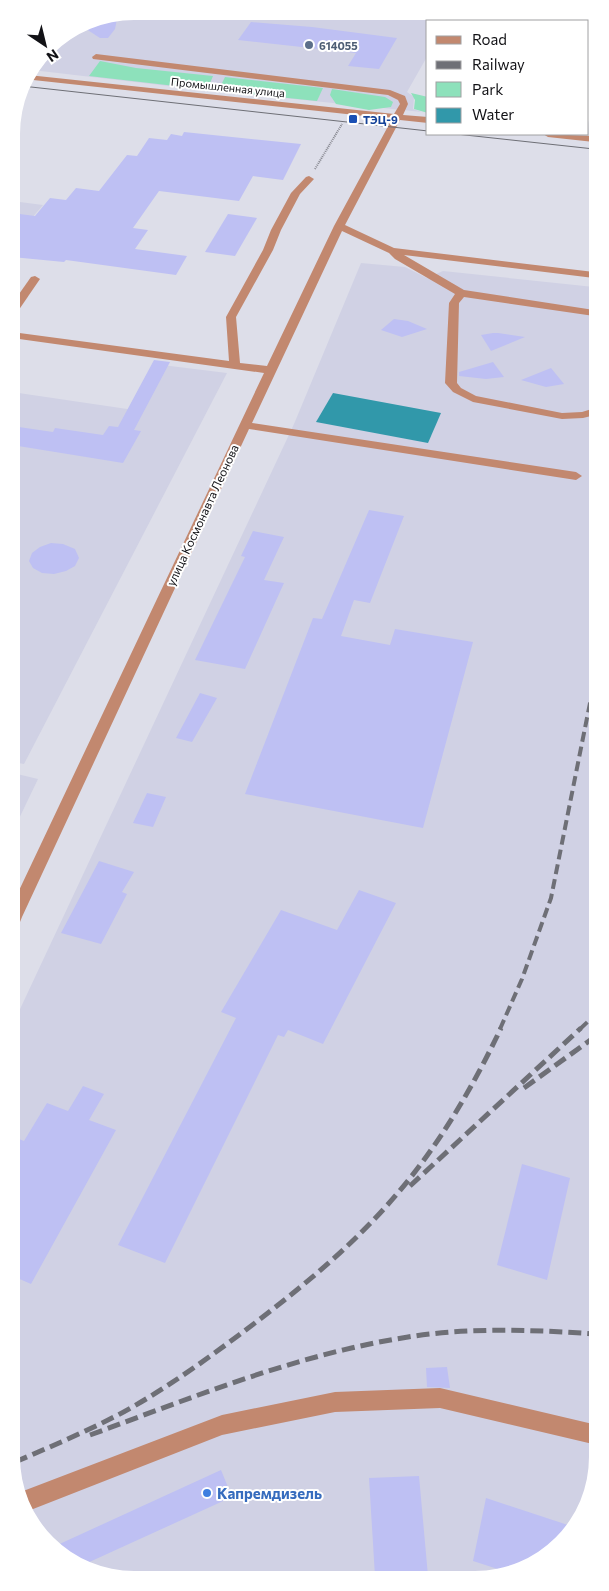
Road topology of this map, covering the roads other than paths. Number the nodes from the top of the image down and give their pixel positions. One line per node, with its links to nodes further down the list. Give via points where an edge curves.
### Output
1 (96, 57): 3 (street, via 203,69)
2 (35, 78): 4 (street, Промышленная улица)
3 (217, 79): 4 (street); 5 (street, via 395,94 404,102)
4 (207, 96): 5 (street, Промышленная улица)
5 (398, 117): 6 (street, Промышленная улица); 10 (street, улица Космонавта Леонова)
6 (426, 120)
7 (557, 135): 8 (street)
8 (589, 138)
9 (309, 179): 18 (street, via 296,193 231,317)
10 (339, 226): 11 (street); 19 (street, улица Космонавта Леонова)
11 (392, 251): 12 (street); 14 (street)
12 (589, 274)
13 (35, 279): 15 (street)
14 (461, 293): 16 (street); 20 (street, via 454,303 451,382 457,390 473,399 562,416)
15 (20, 301)
16 (589, 312)
17 (20, 336): 18 (street)
18 (235, 366): 19 (street)
19 (270, 370): 21 (street, улица Космонавта Леонова)
20 (589, 413)
21 (244, 425): 22 (street); 23 (street, улица Космонавта Леонова)
22 (576, 476)
23 (20, 904)
24 (589, 1433): 25 (street, via 440,1398 335,1402 222,1425)
25 (29, 1500)

